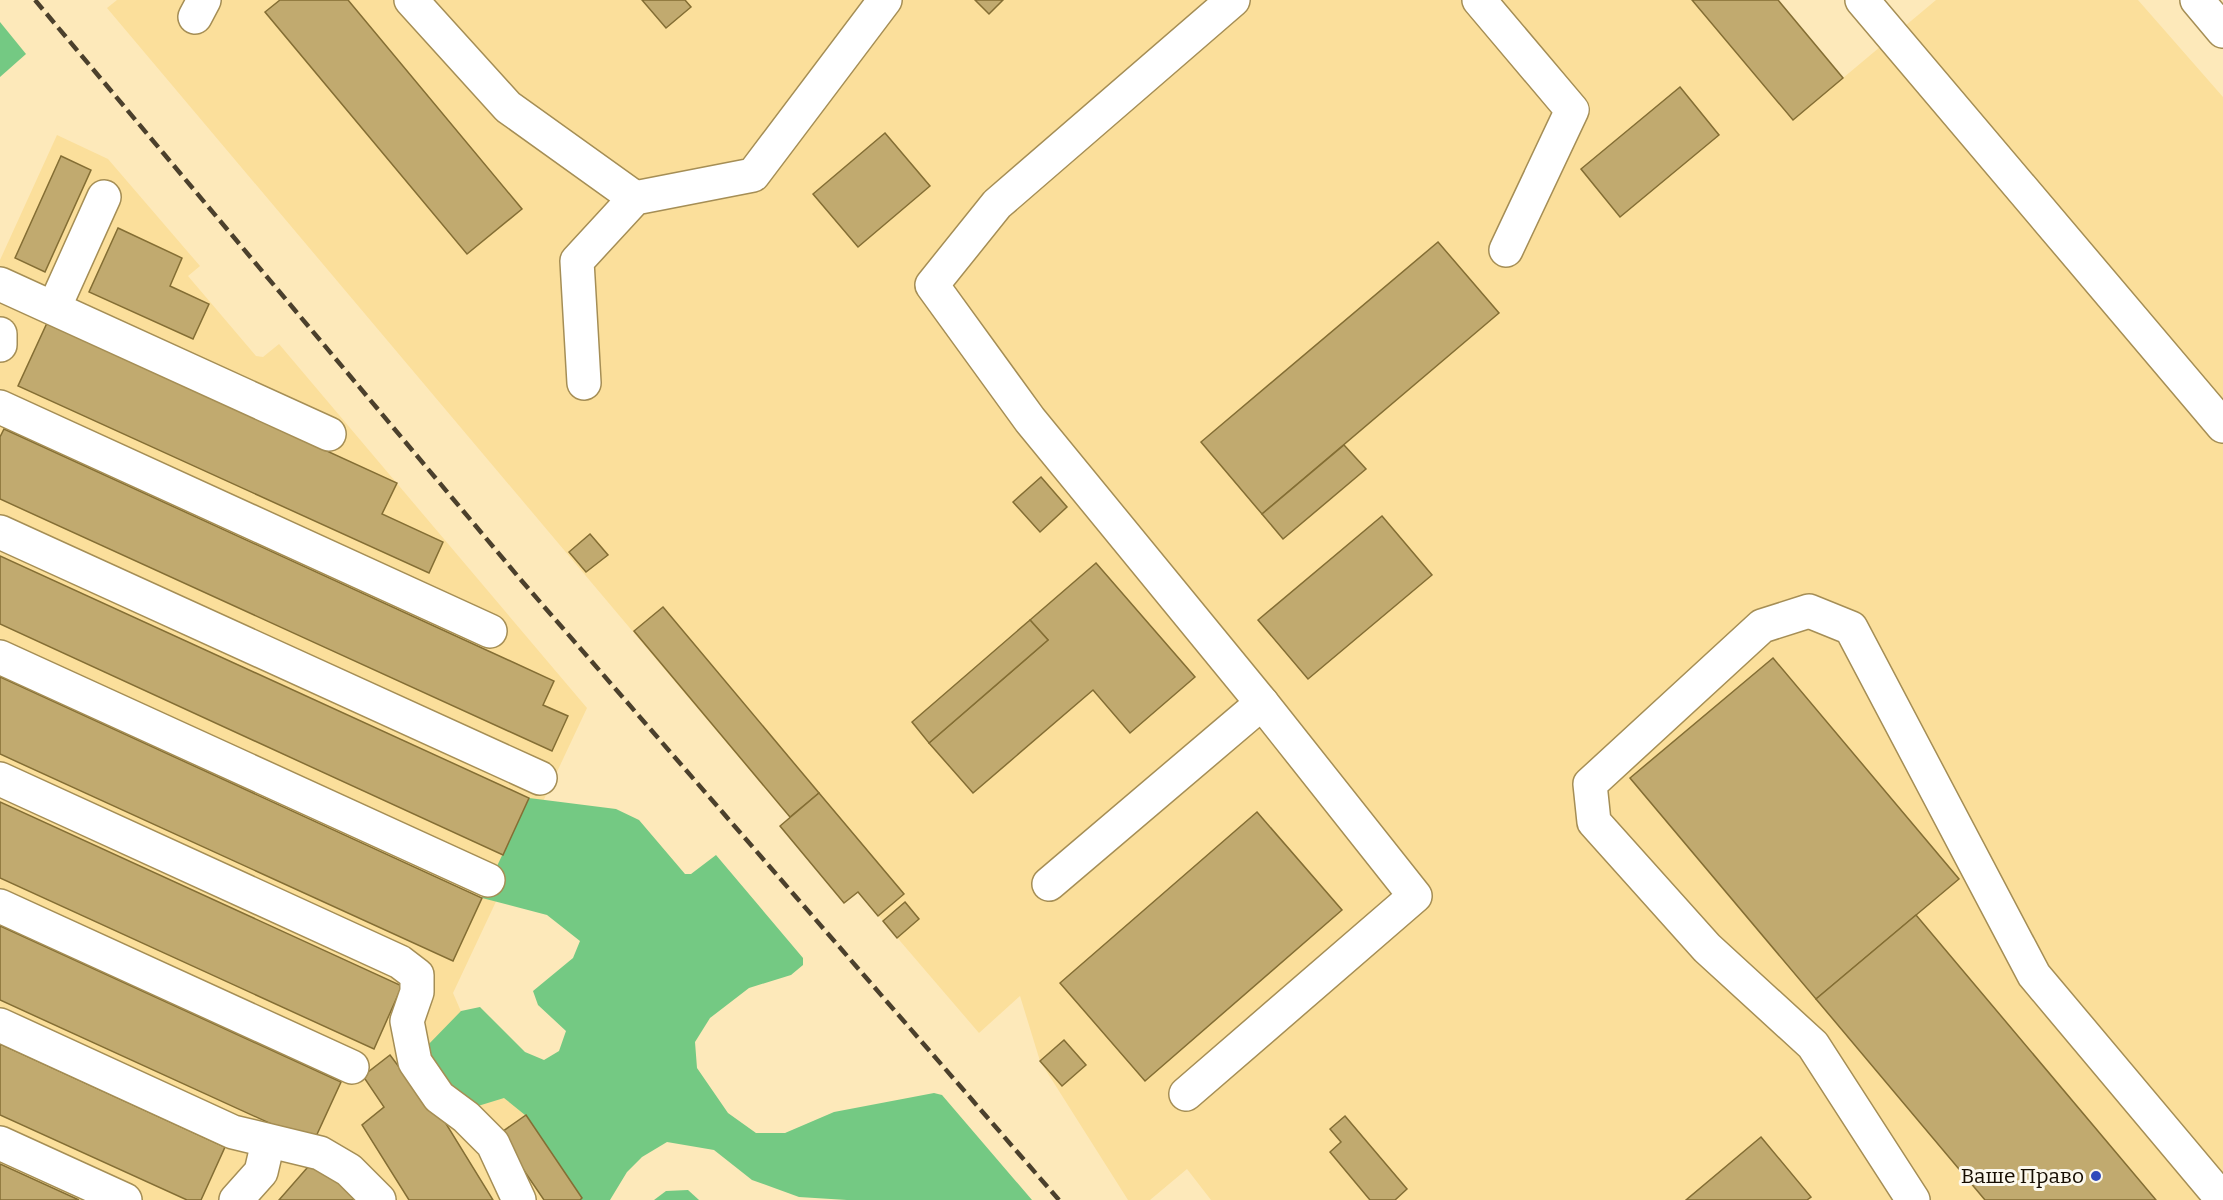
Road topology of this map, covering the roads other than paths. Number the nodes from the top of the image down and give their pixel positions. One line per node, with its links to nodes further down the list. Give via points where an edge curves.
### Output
1 (411, 0): 9 (street, via 508,107)
2 (885, 0): 9 (street, via 753,175)
3 (1233, 0): 22 (street, via 997,204 932,285 1030,420)
4 (1479, 0): 10 (street, via 1572,110)
5 (1862, 0): 17 (street)
6 (2197, 0): 7 (street)
7 (2223, 31)
8 (104, 196): 12 (street)
9 (635, 198): 15 (street, via 577,261)
10 (1506, 250)
11 (0, 284): 12 (street)
12 (54, 308): 18 (street)
13 (0, 334): 14 (street)
14 (0, 345)
15 (584, 383)
16 (0, 407): 20 (street)
17 (2223, 426)
18 (329, 434)
19 (0, 532): 23 (street)
20 (490, 631)
21 (0, 657): 25 (street)
22 (1262, 703): 26 (street); 30 (street, via 1415,896)
23 (540, 778)
24 (0, 780): 36 (street, via 400,962 417,975 417,992 407,1021 415,1062 439,1097 492,1144)
25 (488, 880)
26 (1048, 884)
27 (0, 906): 29 (street)
28 (0, 1025): 31 (street, via 233,1132)
29 (352, 1067)
30 (1186, 1094)
31 (268, 1142): 34 (street, via 261,1172); 35 (street, via 320,1153 349,1170)
32 (0, 1143): 33 (street)
33 (125, 1200)
34 (236, 1200)
35 (378, 1200)
36 (519, 1200)
37 (1913, 1200): 38 (street, via 1813,1045 1707,948 1594,822 1590,784 1762,626 1809,611 1851,628 2034,975)
38 (2223, 1200)

